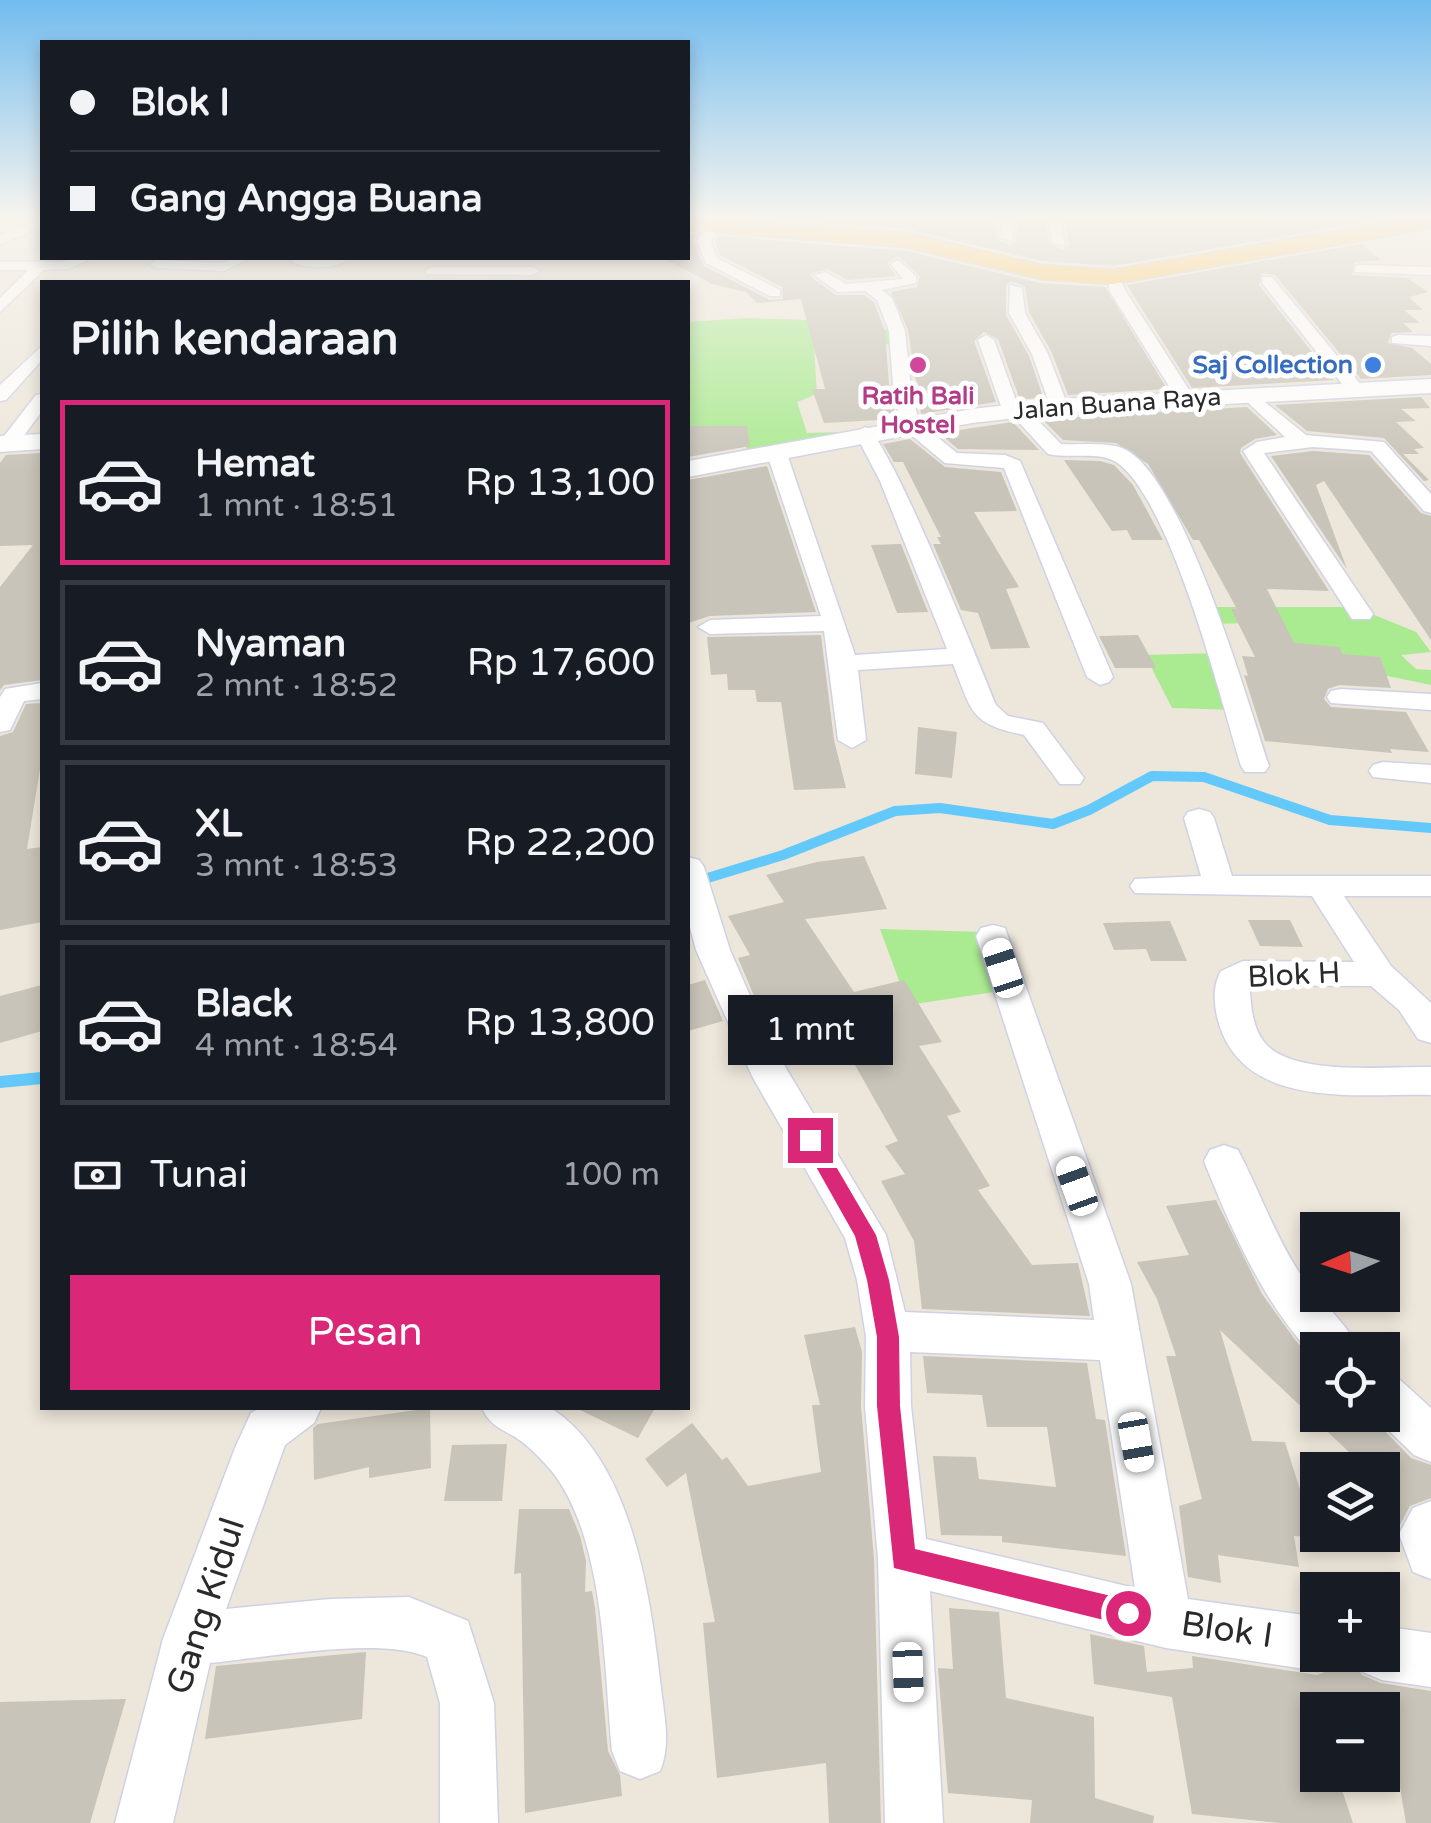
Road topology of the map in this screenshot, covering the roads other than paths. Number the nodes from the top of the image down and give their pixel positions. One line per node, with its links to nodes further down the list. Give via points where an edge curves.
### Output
1 (886, 302): 17 (street, via 897,331)
2 (1016, 302): 15 (street)
3 (1124, 302): 13 (street)
4 (1285, 302): 10 (street)
5 (986, 340): 16 (street)
6 (1398, 340): 7 (street)
7 (1431, 341)
8 (40, 353): 12 (street)
9 (1431, 386): 10 (street, Jalan Buana Raya)
10 (1356, 390): 11 (street, Jalan Buana Raya)
11 (1250, 395): 13 (street, Jalan Buana Raya); 20 (street)
12 (0, 396)
13 (1186, 398): 15 (street, Jalan Buana Raya)
14 (40, 400): 21 (street)
15 (1058, 406): 16 (street, Jalan Buana Raya)
16 (1015, 411): 17 (street, Jalan Buana Raya); 36 (street, via 1055,450 1117,453 1135,467 1177,536)
17 (911, 424): 18 (street, Jalan Buana Raya); 30 (street, via 956,460 1013,465)
18 (865, 433): 22 (street, Jalan Buana Raya); 28 (street)
19 (40, 442): 21 (street)
20 (1302, 442): 24 (street, via 1380,448); 25 (street, via 1256,448 1254,458)
21 (4, 444)
22 (776, 452): 23 (street, Jalan Buana Raya); 26 (street)
23 (690, 469)
24 (1431, 508)
25 (1362, 614)
26 (835, 623): 27 (street); 29 (street)
27 (710, 627)
28 (961, 656): 29 (street); 39 (street, via 984,709 999,722 1033,729)
29 (844, 662): 35 (street)
30 (1100, 677)
31 (40, 690): 34 (street, via 14,695)
32 (1340, 697): 33 (street)
33 (1431, 702)
34 (0, 724)
35 (852, 740)
36 (1255, 766)
37 (1383, 771): 38 (street)
38 (1431, 774)
39 (1070, 778)
40 (1199, 818): 43 (street)
41 (694, 884): 47 (street)
42 (1146, 886): 43 (street)
43 (1220, 886): 45 (street)
44 (1431, 886): 45 (street)
45 (1322, 888): 48 (street)
46 (992, 936): 55 (street, via 1110,1284)
47 (700, 954): 53 (street, via 865,1235)
48 (1379, 974): 49 (street); 51 (street, Blok H, via 1243,973 1232,979 1231,994 1242,1039 1270,1067 1314,1076)
49 (1421, 999): 50 (street)
50 (1431, 1030)
51 (1431, 1080)
52 (1224, 1161): 54 (street, via 1274,1270)
53 (887, 1331): 55 (street); 62 (street)
54 (1320, 1332)
55 (1120, 1341): 63 (street)
56 (295, 1410): 64 (street, Gang Kidul, via 268,1429 258,1448)
57 (509, 1410): 68 (street, via 546,1431 566,1453 614,1548)
58 (1400, 1410): 59 (street)
59 (1431, 1439)
60 (1431, 1526): 61 (street, via 1424,1534)
61 (1431, 1554)
62 (903, 1559): 63 (street, Blok I); 71 (street)
63 (1166, 1622): 65 (street, Blok I)
64 (189, 1639): 69 (street, Gang Kidul); 70 (street, via 409,1623 449,1640 467,1703)
65 (1300, 1641)
66 (1400, 1656): 67 (street)
67 (1431, 1660)
68 (640, 1751)
69 (144, 1823)
70 (469, 1823)
71 (914, 1823)

